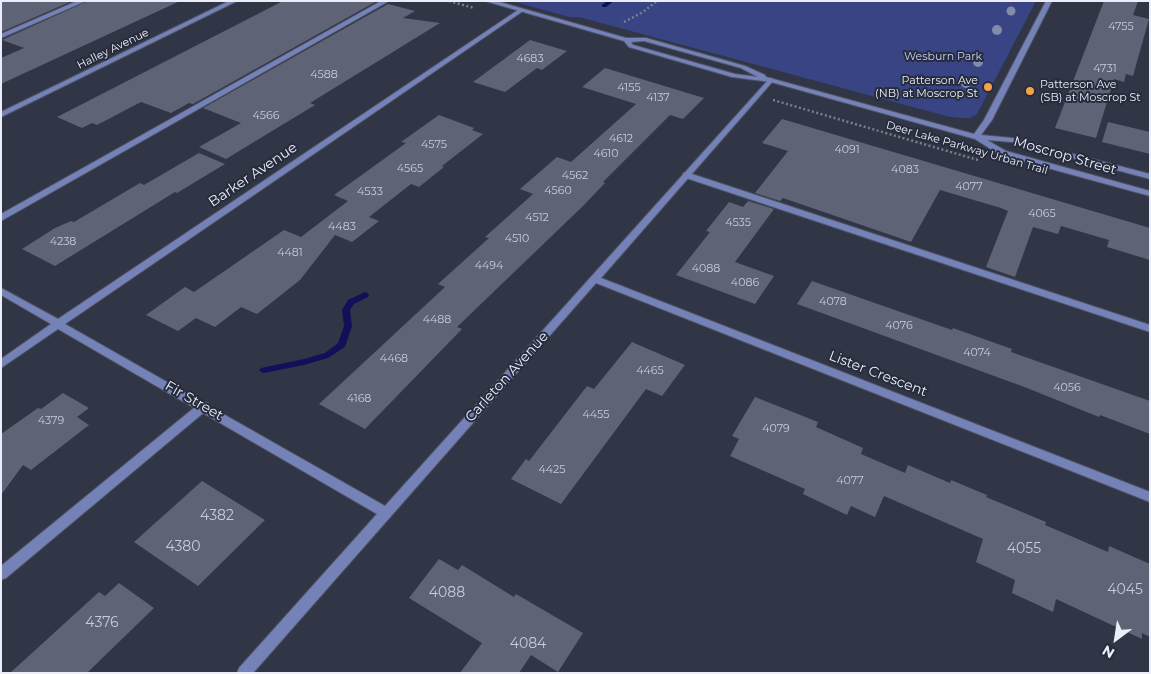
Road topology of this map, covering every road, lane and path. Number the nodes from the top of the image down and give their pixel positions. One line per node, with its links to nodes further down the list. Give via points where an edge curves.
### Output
1 (83, 1): 9 (street)
2 (234, 1): 13 (street, Halley Avenue)
3 (386, 1): 19 (street)
4 (488, 1): 7 (street, Moscrop Street)
5 (657, 1): 8 (path)
6 (1049, 1): 14 (street, via 988,120)
7 (521, 10): 10 (street, Moscrop Street); 22 (street, Barker Avenue)
8 (617, 26)
9 (1, 36)
10 (626, 40): 11 (street, Moscrop Street, via 644,39 743,67); 11 (street, Moscrop Street, via 631,46 734,76)
11 (771, 80): 14 (street, Moscrop Street); 16 (street, Carleton Avenue)
12 (780, 103): 15 (path, Deer Lake Parkway Urban Trail)
13 (1, 114)
14 (976, 137): 17 (street, Moscrop Street, via 1012,140); 18 (street, Moscrop Street, via 1003,153)
15 (979, 160)
16 (686, 175): 20 (street, Carleton Avenue); 23 (street)
17 (1150, 177)
18 (1150, 194)
19 (1, 218)
20 (594, 279): 26 (street, Lister Crescent); 27 (street, Carleton Avenue)
21 (1, 291): 22 (street, Fir Street)
22 (59, 324): 24 (street, Barker Avenue); 25 (street, Fir Street)
23 (1150, 329)
24 (1, 364)
25 (204, 406): 27 (street, Fir Street); 28 (street)
26 (1150, 497)
27 (386, 514): 29 (street, Carleton Avenue)
28 (1, 574)
29 (249, 671)

